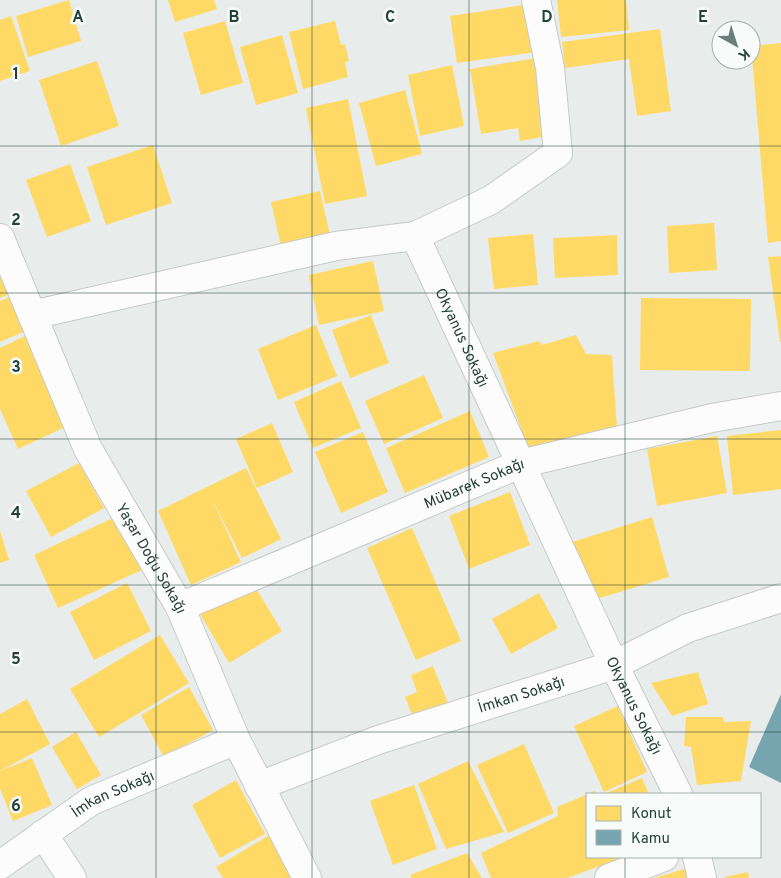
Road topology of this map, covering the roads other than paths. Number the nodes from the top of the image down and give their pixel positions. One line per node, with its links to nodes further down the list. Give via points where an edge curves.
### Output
1 (536, 0): 2 (street, via 550,68 558,153 491,200)
2 (415, 236): 4 (street, via 336,246); 6 (street, Okyanus Sokağı)
3 (0, 238): 4 (street, Yaşar Doğu Sokağı)
4 (32, 315): 8 (street, Yaşar Doğu Sokağı, via 88,449)
5 (781, 406): 6 (street, Mübarek Sokağı, via 712,418)
6 (520, 464): 8 (street, Mübarek Sokağı); 9 (street, Okyanus Sokağı)
7 (781, 598): 9 (street, İmkan Sokağı, via 688,628)
8 (180, 606): 10 (street, Yaşar Doğu Sokağı)
9 (614, 665): 11 (street, İmkan Sokağı, via 378,740); 12 (street, Okyanus Sokağı)
10 (236, 740): 11 (street, Yaşar Doğu Sokağı); 13 (street, İmkan Sokağı, via 91,801)
11 (259, 786): 18 (street, Yaşar Doğu Sokağı)
12 (678, 793)
13 (42, 834): 16 (street, İmkan Sokağı); 17 (street)
14 (661, 858): 19 (street)
15 (697, 858): 20 (street)
16 (1, 862)
17 (72, 878)
18 (307, 878)
19 (609, 878)
20 (702, 878)

